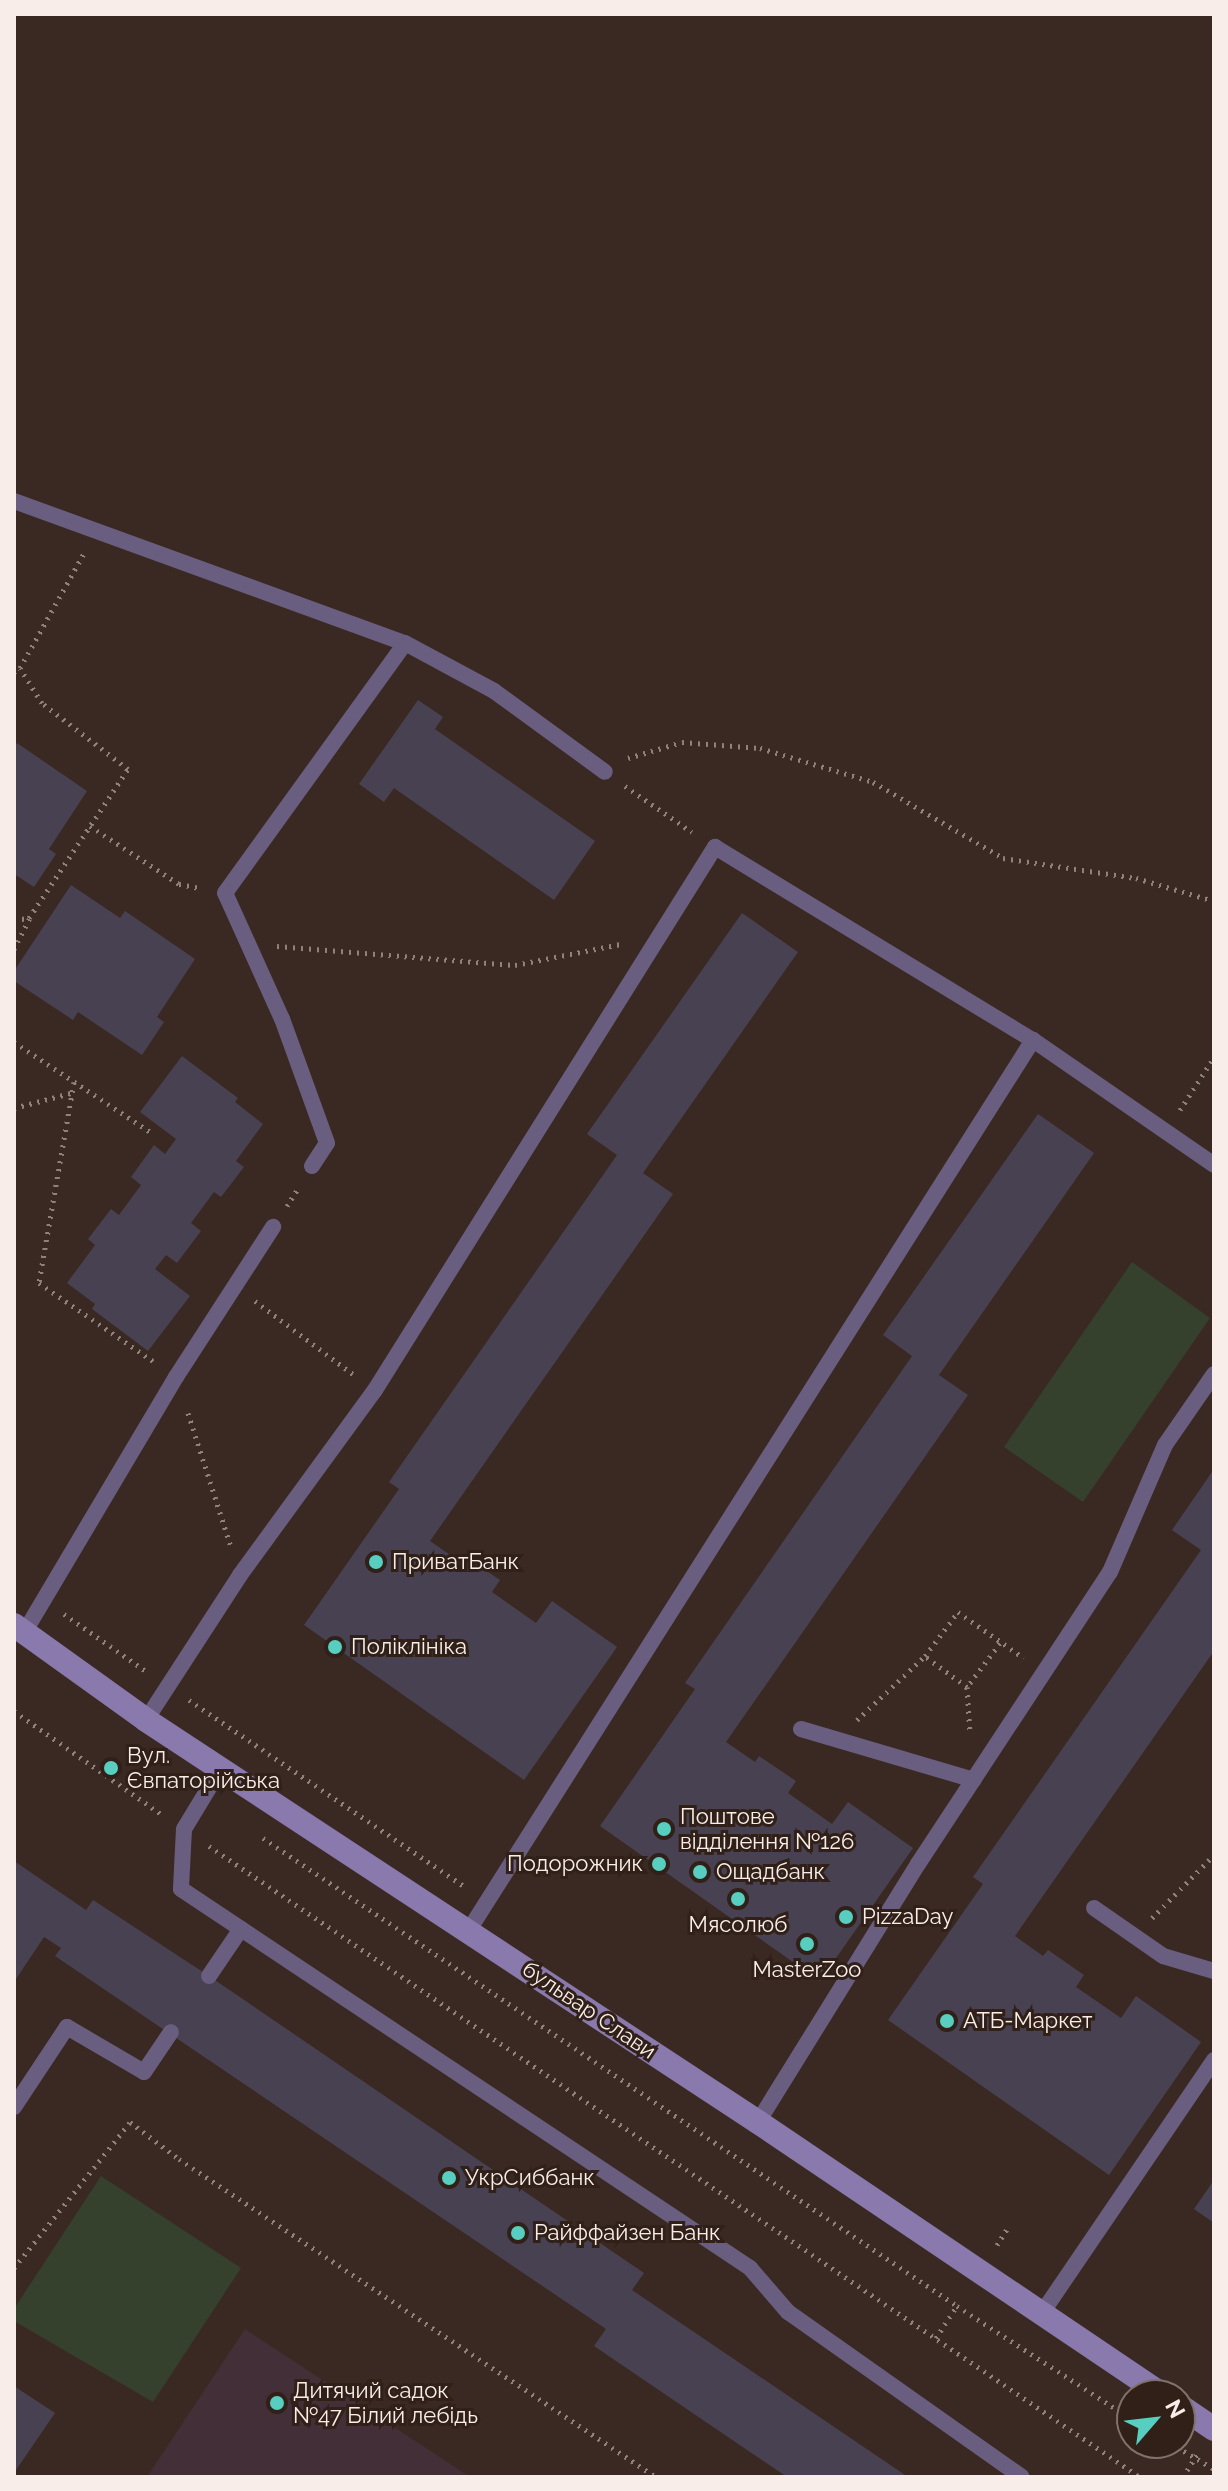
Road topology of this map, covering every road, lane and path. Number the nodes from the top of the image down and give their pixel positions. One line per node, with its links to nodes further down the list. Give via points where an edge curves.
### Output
1 (14, 501): 2 (lane)
2 (96, 531): 3 (lane); 4 (path)
3 (405, 643): 5 (lane, via 494,691); 8 (lane)
4 (17, 670): 6 (path, via 42,703 128,769)
5 (605, 772): 7 (path); 9 (path, via 630,756 682,742 760,748 873,782 1003,858 1136,878)
6 (90, 826): 8 (path, via 179,884); 10 (path)
7 (715, 847): 12 (lane); 15 (lane)
8 (225, 893): 13 (lane)
9 (1214, 901)
10 (29, 918): 11 (path); 14 (path)
11 (14, 920)
12 (656, 937): 13 (path, via 515,965); 29 (lane)
13 (249, 944): 24 (lane, via 327,1143)
14 (14, 949)
15 (1033, 1040): 21 (lane); 44 (lane)
16 (14, 1042): 18 (path)
17 (1214, 1057): 21 (path)
18 (74, 1082): 19 (path); 22 (path)
19 (71, 1093): 20 (path); 28 (path, via 39,1283)
20 (14, 1108)
21 (1163, 1130): 23 (lane)
22 (152, 1133)
23 (1214, 1165)
24 (312, 1166): 25 (path)
25 (273, 1227): 26 (lane)
26 (235, 1286): 28 (lane); 29 (path)
27 (1214, 1374): 38 (lane, via 1165,1445 1110,1572)
28 (176, 1377): 30 (path); 31 (lane)
29 (375, 1390): 30 (lane)
30 (240, 1575): 34 (lane)
31 (19, 1629): 34 (street, бульвар Слави)
32 (925, 1656): 32 (path, via 967,1687 1000,1643 958,1612); 36 (path)
33 (14, 1711): 39 (path)
34 (146, 1720): 37 (street, бульвар Слави)
35 (801, 1729): 36 (lane)
36 (836, 1739): 38 (lane)
37 (221, 1768): 39 (lane); 44 (street, бульвар Слави)
38 (974, 1780): 51 (lane)
39 (184, 1829): 43 (lane, via 181,1889); 62 (path)
40 (256, 1833): 55 (path)
41 (1214, 1855): 45 (path)
42 (1094, 1908): 45 (lane)
43 (241, 1929): 47 (lane); 61 (lane, via 750,2268 788,2312)
44 (469, 1930): 51 (street, бульвар Слави)
45 (1134, 1936): 46 (lane, via 1163,1956)
46 (1214, 1971)
47 (209, 1976)
48 (171, 2032): 50 (lane, via 144,2072 67,2027)
49 (1214, 2060): 53 (lane)
50 (14, 2107)
51 (758, 2122): 53 (street, бульвар Слави)
52 (14, 2268): 60 (path, via 130,2122)
53 (1042, 2313): 54 (street, бульвар Слави)
54 (1139, 2379)
55 (1116, 2409)
56 (1196, 2417): 57 (street)
57 (1214, 2429)
58 (1196, 2458): 59 (path)
59 (1214, 2469)
60 (656, 2477)
61 (1022, 2477)
62 (1140, 2477)

